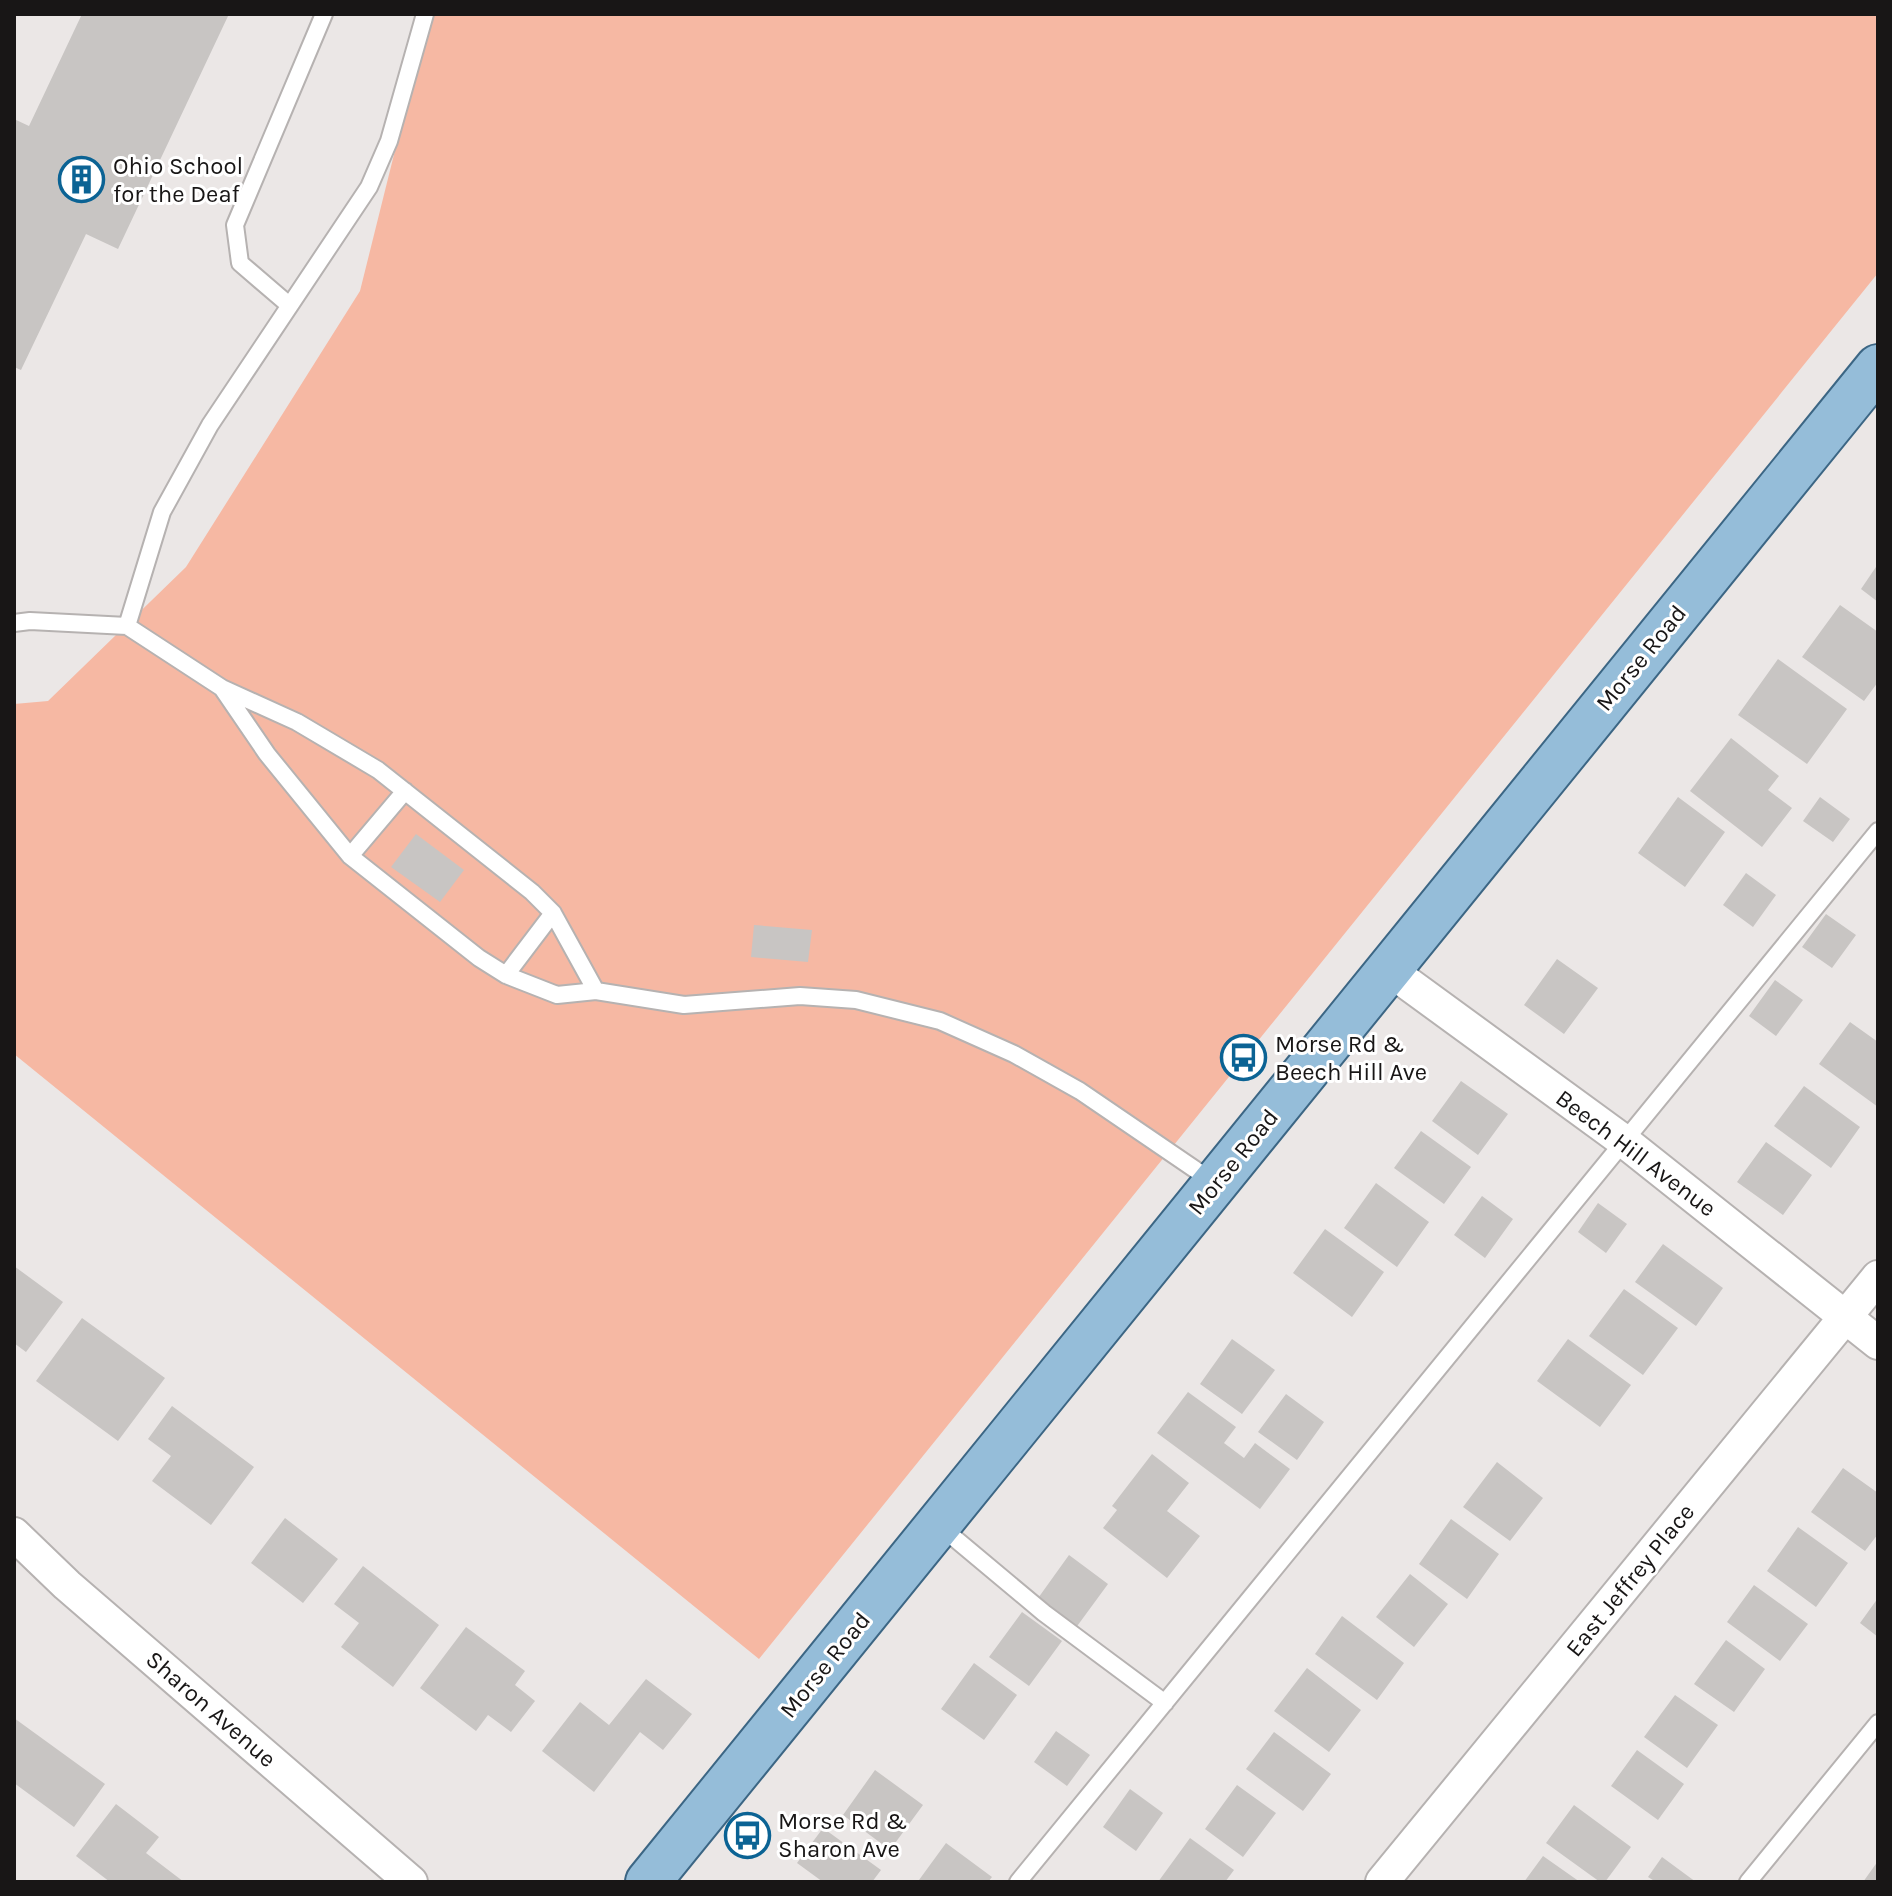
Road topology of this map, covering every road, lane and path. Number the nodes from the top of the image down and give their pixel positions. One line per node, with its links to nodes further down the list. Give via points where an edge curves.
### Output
1 (324, 14): 3 (lane, via 235,225 240,263)
2 (425, 14): 3 (lane, via 389,141 369,187)
3 (289, 305): 6 (lane, via 210,425 162,512)
4 (1878, 367): 12 (main road, Morse Road)
5 (14, 623): 6 (lane)
6 (127, 626): 7 (lane)
7 (222, 688): 8 (lane, via 297,722); 10 (lane, via 267,754)
8 (405, 791): 10 (lane); 11 (lane)
9 (1878, 831): 15 (lane)
10 (350, 856): 13 (lane)
11 (553, 913): 13 (lane); 14 (lane)
12 (1388, 969): 15 (street, Beech Hill Avenue); 16 (main road, Morse Road)
13 (506, 975): 14 (lane, via 557,995)
14 (596, 991): 16 (lane, via 684,1005 800,996 856,1000 940,1021 1080,1091)
15 (1625, 1142): 18 (street, Beech Hill Avenue); 22 (lane)
16 (1216, 1184): 20 (main road, Morse Road)
17 (1878, 1277): 18 (street, East Jeffrey Place)
18 (1845, 1317): 19 (street, Beech Hill Avenue); 27 (street, East Jeffrey Place)
19 (1878, 1343)
20 (939, 1525): 22 (lane, via 1044,1613); 25 (main road, Morse Road)
21 (14, 1534): 24 (street, Sharon Avenue)
22 (1165, 1703): 26 (lane)
23 (1878, 1723): 28 (lane)
24 (411, 1882)
25 (648, 1882)
26 (1018, 1882)
27 (1382, 1882)
28 (1748, 1882)

